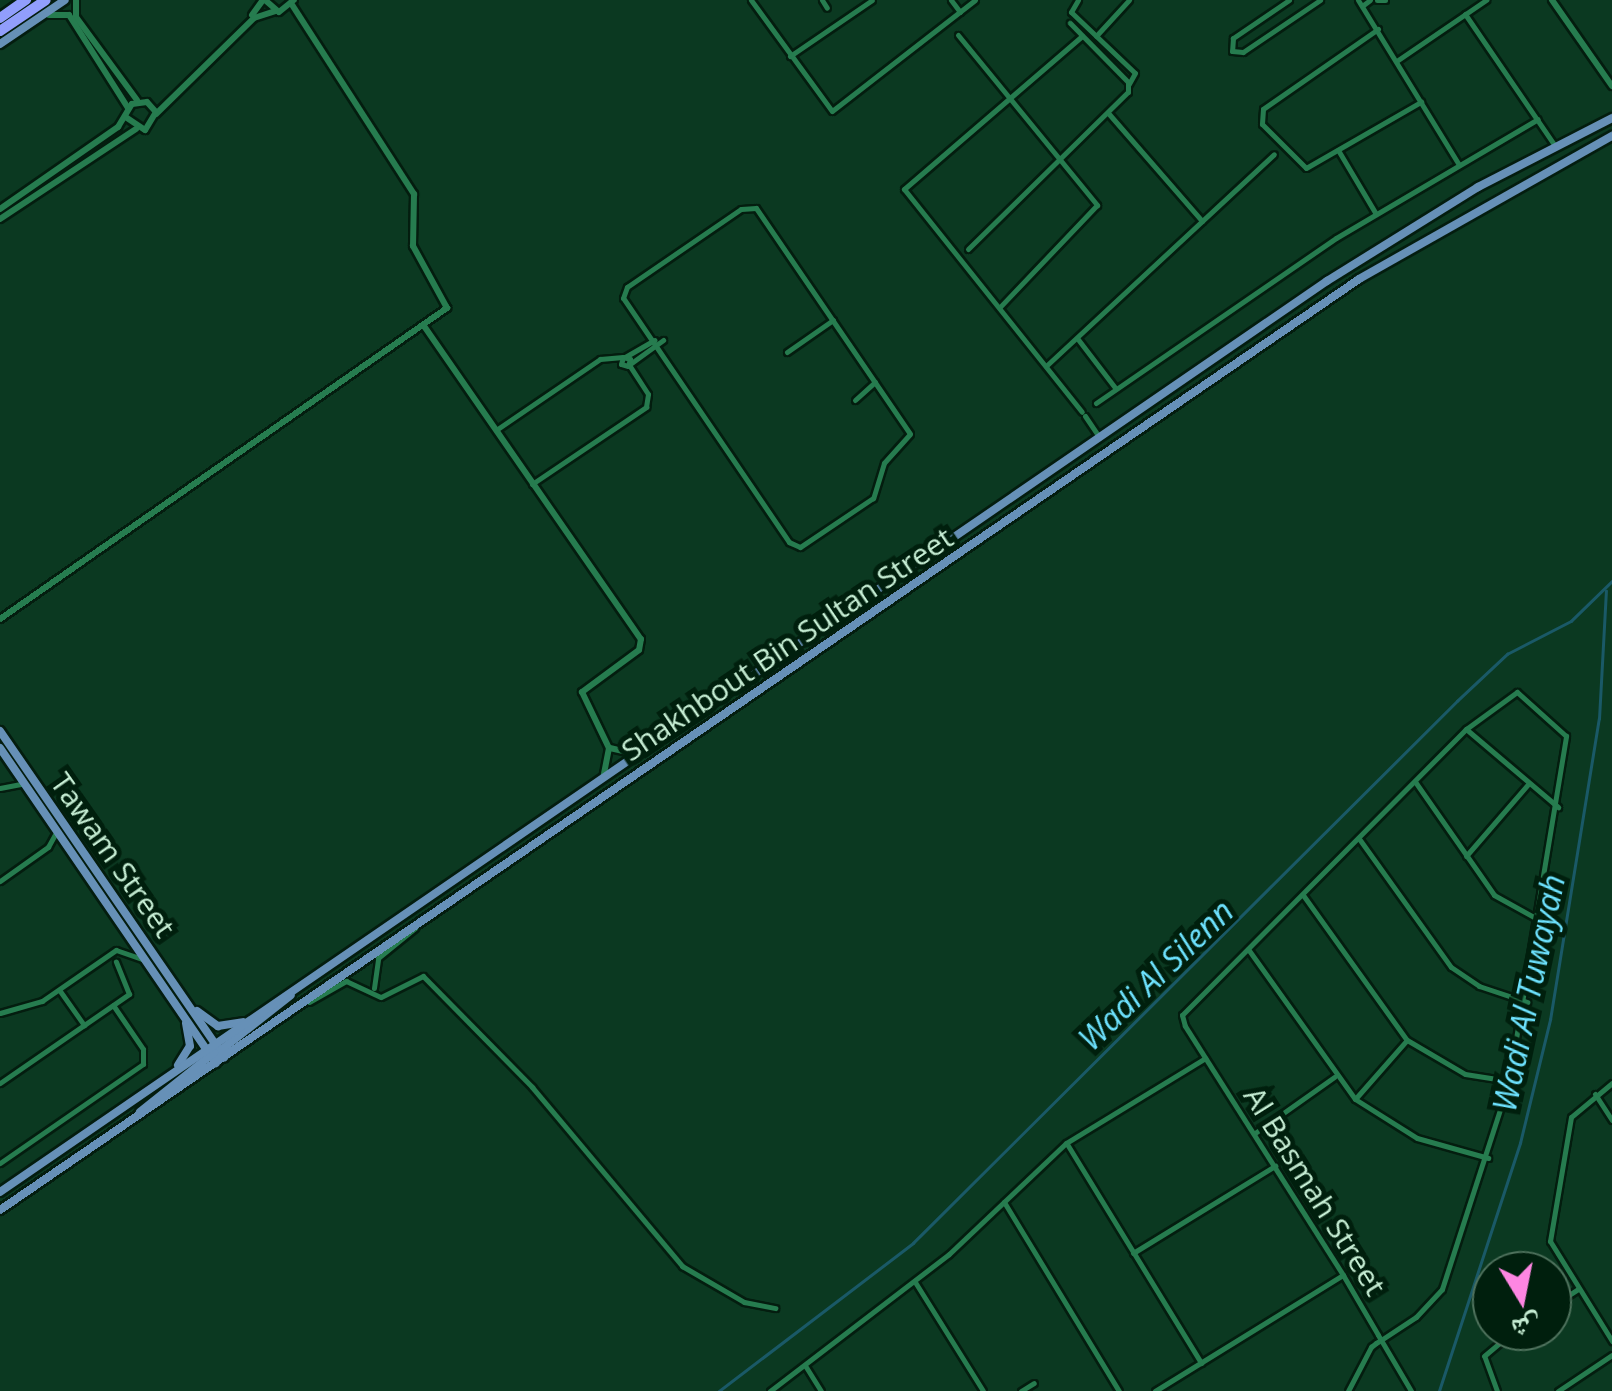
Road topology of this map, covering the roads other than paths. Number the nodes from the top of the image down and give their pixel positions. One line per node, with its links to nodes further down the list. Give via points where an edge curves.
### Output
1 (46, 0): 30 (highway)
2 (65, 0): 25 (main road)
3 (76, 0): 40 (street, via 76,17)
4 (264, 0): 21 (street); 40 (street, via 180,86)
5 (751, 0): 35 (street)
6 (822, 0): 20 (street)
7 (872, 0): 35 (street)
8 (951, 0): 22 (street)
9 (975, 0): 22 (street)
10 (1078, 0): 33 (street, via 1071,12)
11 (1129, 0): 33 (street)
12 (1320, 0): 26 (street)
13 (1377, 0): 19 (street)
14 (1486, 0): 24 (street)
15 (1552, 0): 38 (street)
16 (24, 1): 23 (highway)
17 (293, 2): 21 (street); 28 (street)
18 (1286, 2): 26 (street); 26 (street, via 1233,38 1232,52 1241,54)
19 (1360, 3): 29 (street)
20 (827, 8)
21 (277, 12): 28 (street); 44 (street, via 254,18)
22 (960, 12): 35 (street, via 835,110 824,107)
23 (0, 14)
24 (1465, 14): 36 (street); 46 (street)
25 (38, 18): 34 (main road); 42 (street, via 69,15)
26 (1293, 18)
27 (1070, 23): 32 (street)
28 (302, 29): 63 (street, via 416,198 413,246 448,302)
29 (1378, 29): 36 (street); 50 (street, via 1260,114 1300,167)
30 (0, 31)
31 (958, 35): 39 (street)
32 (1082, 36): 37 (street); 39 (street)
33 (1096, 36): 37 (street, via 1136,74)
34 (0, 44)
35 (790, 56)
36 (1398, 60): 41 (street)
37 (1128, 84): 43 (street)
38 (1612, 86)
39 (1010, 98): 52 (street); 61 (street, via 904,190)
40 (142, 101): 42 (street); 44 (street)
41 (1421, 102): 50 (street); 53 (street)
42 (127, 113): 47 (street); 54 (street)
43 (1108, 114): 52 (street); 59 (street)
44 (156, 115): 47 (street, via 149,128)
45 (1610, 118): 49 (main road, Shakhbout Bin Sultan Street)
46 (1538, 119): 49 (street); 53 (street)
47 (136, 129): 55 (street)
48 (1610, 136): 98 (main road, Shakhbout Bin Sultan Street, via 1385,262)
49 (1554, 146): 75 (main road, Shakhbout Bin Sultan Street, via 1395,236)
50 (1338, 150): 57 (street)
51 (1274, 154): 59 (street)
52 (1062, 162): 60 (street); 61 (street, via 1096,212)
53 (1459, 166): 57 (street)
54 (33, 186): 55 (street); 56 (street)
55 (20, 206): 58 (street)
56 (0, 209)
57 (1376, 214): 71 (street)
58 (0, 219)
59 (1202, 221): 65 (street)
60 (968, 249)
61 (1000, 307): 69 (street)
62 (833, 320): 66 (street, via 760,212 746,206 626,287 625,302); 67 (street); 70 (street)
63 (424, 326): 74 (street); 77 (street)
64 (662, 338): 66 (street)
65 (1076, 338): 69 (street); 71 (street)
66 (653, 343): 68 (street); 70 (street, via 797,546 873,498 887,459 909,440)
67 (787, 352)
68 (626, 362): 74 (street, via 610,357); 76 (street, via 646,406)
69 (1046, 366): 75 (street)
70 (875, 382): 72 (street)
71 (1116, 389): 73 (street)
72 (854, 400)
73 (1096, 403)
74 (496, 430): 76 (street)
75 (1099, 438): 82 (main road, Shakhbout Bin Sultan Street)
76 (532, 484): 81 (street, via 641,641 582,692)
77 (0, 618)
78 (1466, 729): 85 (street); 86 (street); 89 (street, via 1512,692 1559,724 1566,736)
79 (0, 732): 107 (main road, Tawam Street)
80 (0, 748): 83 (main road, Tawam Street)
81 (609, 748): 82 (street); 84 (street)
82 (637, 754): 84 (main road, Shakhbout Bin Sultan Street)
83 (13, 766): 87 (main road, Tawam Street); 88 (street)
84 (603, 778): 103 (main road, Shakhbout Bin Sultan Street)
85 (1416, 782): 91 (street); 94 (street)
86 (1529, 782): 89 (street); 94 (street)
87 (25, 783): 88 (street); 90 (main road, Tawam Street)
88 (2, 786)
89 (1558, 806): 97 (street)
90 (57, 829): 92 (main road, Tawam Street); 93 (street)
91 (1360, 840): 96 (street); 105 (street, via 1452,967 1494,994)
92 (68, 844): 93 (street); 101 (main road, Tawam Street)
93 (44, 850): 95 (street)
94 (1466, 856): 97 (street, via 1504,904)
95 (0, 881)
96 (1303, 895): 99 (street); 114 (street)
97 (1542, 921): 105 (street)
98 (419, 924): 104 (street, via 375,963); 108 (main road, Shakhbout Bin Sultan Street)
99 (1248, 949): 116 (street, Al Basmah Street, via 1182,1015); 118 (street)
100 (116, 961): 106 (street, via 131,986)
101 (148, 964): 102 (street, via 127,950 105,957); 109 (main road, Tawam Street)
102 (59, 990): 110 (street); 112 (street)
103 (294, 991): 111 (main road, Shakhbout Bin Sultan Street); 115 (main road)
104 (374, 991): 108 (street, via 346,981); 138 (street, via 380,998 423,976 532,1087 682,1266 744,1302)
105 (1526, 1002): 119 (street)
106 (114, 1005): 112 (street); 128 (street, via 143,1049 143,1064)
107 (190, 1005): 111 (main road, via 216,1025); 113 (main road, Tawam Street)
108 (300, 1005): 115 (main road, Shakhbout Bin Sultan Street)
109 (178, 1006): 113 (main road, via 198,1031); 115 (main road); 117 (main road, via 190,1046)
110 (0, 1013)
111 (250, 1020): 115 (main road, Shakhbout Bin Sultan Street)
112 (84, 1025): 120 (street)
113 (204, 1026): 115 (main road, Tawam Street)
114 (1407, 1040): 119 (street, via 1444,1066); 123 (street)
115 (216, 1053): 117 (main road, Shakhbout Bin Sultan Street); 132 (main road, Shakhbout Bin Sultan Street)
116 (1205, 1058): 125 (street, Al Basmah Street); 126 (street)
117 (168, 1077): 130 (main road, Shakhbout Bin Sultan Street)
118 (1334, 1077): 123 (street); 125 (street)
119 (1509, 1081): 127 (street)
120 (0, 1082)
121 (1612, 1083): 122 (street)
122 (1595, 1094): 124 (street); 136 (street, via 1570,1116 1550,1237)
123 (1356, 1098): 127 (street, via 1417,1138)
124 (1612, 1120)
125 (1255, 1134): 129 (street, Al Basmah Street)
126 (1066, 1143): 131 (street); 133 (street)
127 (1488, 1158): 139 (street, via 1442,1289)
128 (0, 1162)
129 (1275, 1166): 133 (street); 134 (street, Al Basmah Street)
130 (0, 1192)
131 (1004, 1202): 135 (street); 150 (street)
132 (0, 1210)
133 (1133, 1253): 143 (street)
134 (1343, 1276): 139 (street, Al Basmah Street); 143 (street)
135 (915, 1282): 144 (street); 148 (street)
136 (1577, 1290): 137 (street); 140 (street)
137 (1572, 1293)
138 (775, 1308)
139 (1381, 1340): 152 (street); 153 (street, Al Basmah Street)
140 (1612, 1340)
141 (1490, 1351): 154 (street, via 1484,1356)
142 (1612, 1355): 155 (street)
143 (1200, 1363): 151 (street)
144 (806, 1367): 146 (street); 147 (street)
145 (1034, 1383): 149 (street)
146 (770, 1391)
147 (820, 1391)
148 (982, 1391)
149 (1021, 1391)
150 (1119, 1391)
151 (1155, 1391)
152 (1348, 1391)
153 (1411, 1391)
154 (1498, 1391)
155 (1558, 1391)

